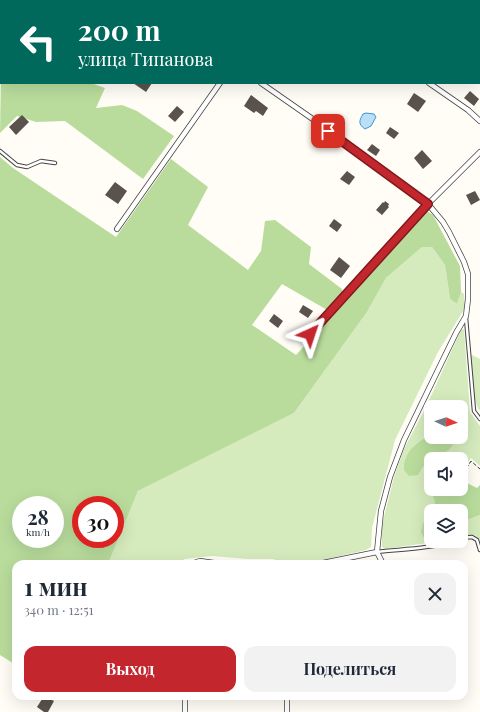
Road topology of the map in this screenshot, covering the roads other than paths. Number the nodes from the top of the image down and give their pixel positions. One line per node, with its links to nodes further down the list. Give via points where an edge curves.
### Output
1 (219, 84): 9 (street)
2 (262, 84): 8 (street)
3 (429, 84): 4 (street)
4 (480, 121)
5 (0, 151): 7 (lane, via 17,165 27,167 41,160)
6 (480, 152): 8 (street)
7 (55, 162)
8 (428, 204): 10 (street, via 443,222 464,262 468,274); 11 (street)
9 (118, 229)
10 (466, 316): 12 (lane, via 474,411); 16 (street, via 404,440 381,511)
11 (310, 334)
12 (480, 419)
13 (468, 537): 15 (lane, via 477,540)
14 (424, 547): 16 (lane)
15 (480, 550)
16 (377, 552): 17 (street); 18 (street)
17 (338, 560)
18 (381, 560)
19 (185, 700): 21 (street)
20 (287, 700): 22 (street)
21 (185, 712)
22 (287, 712)

